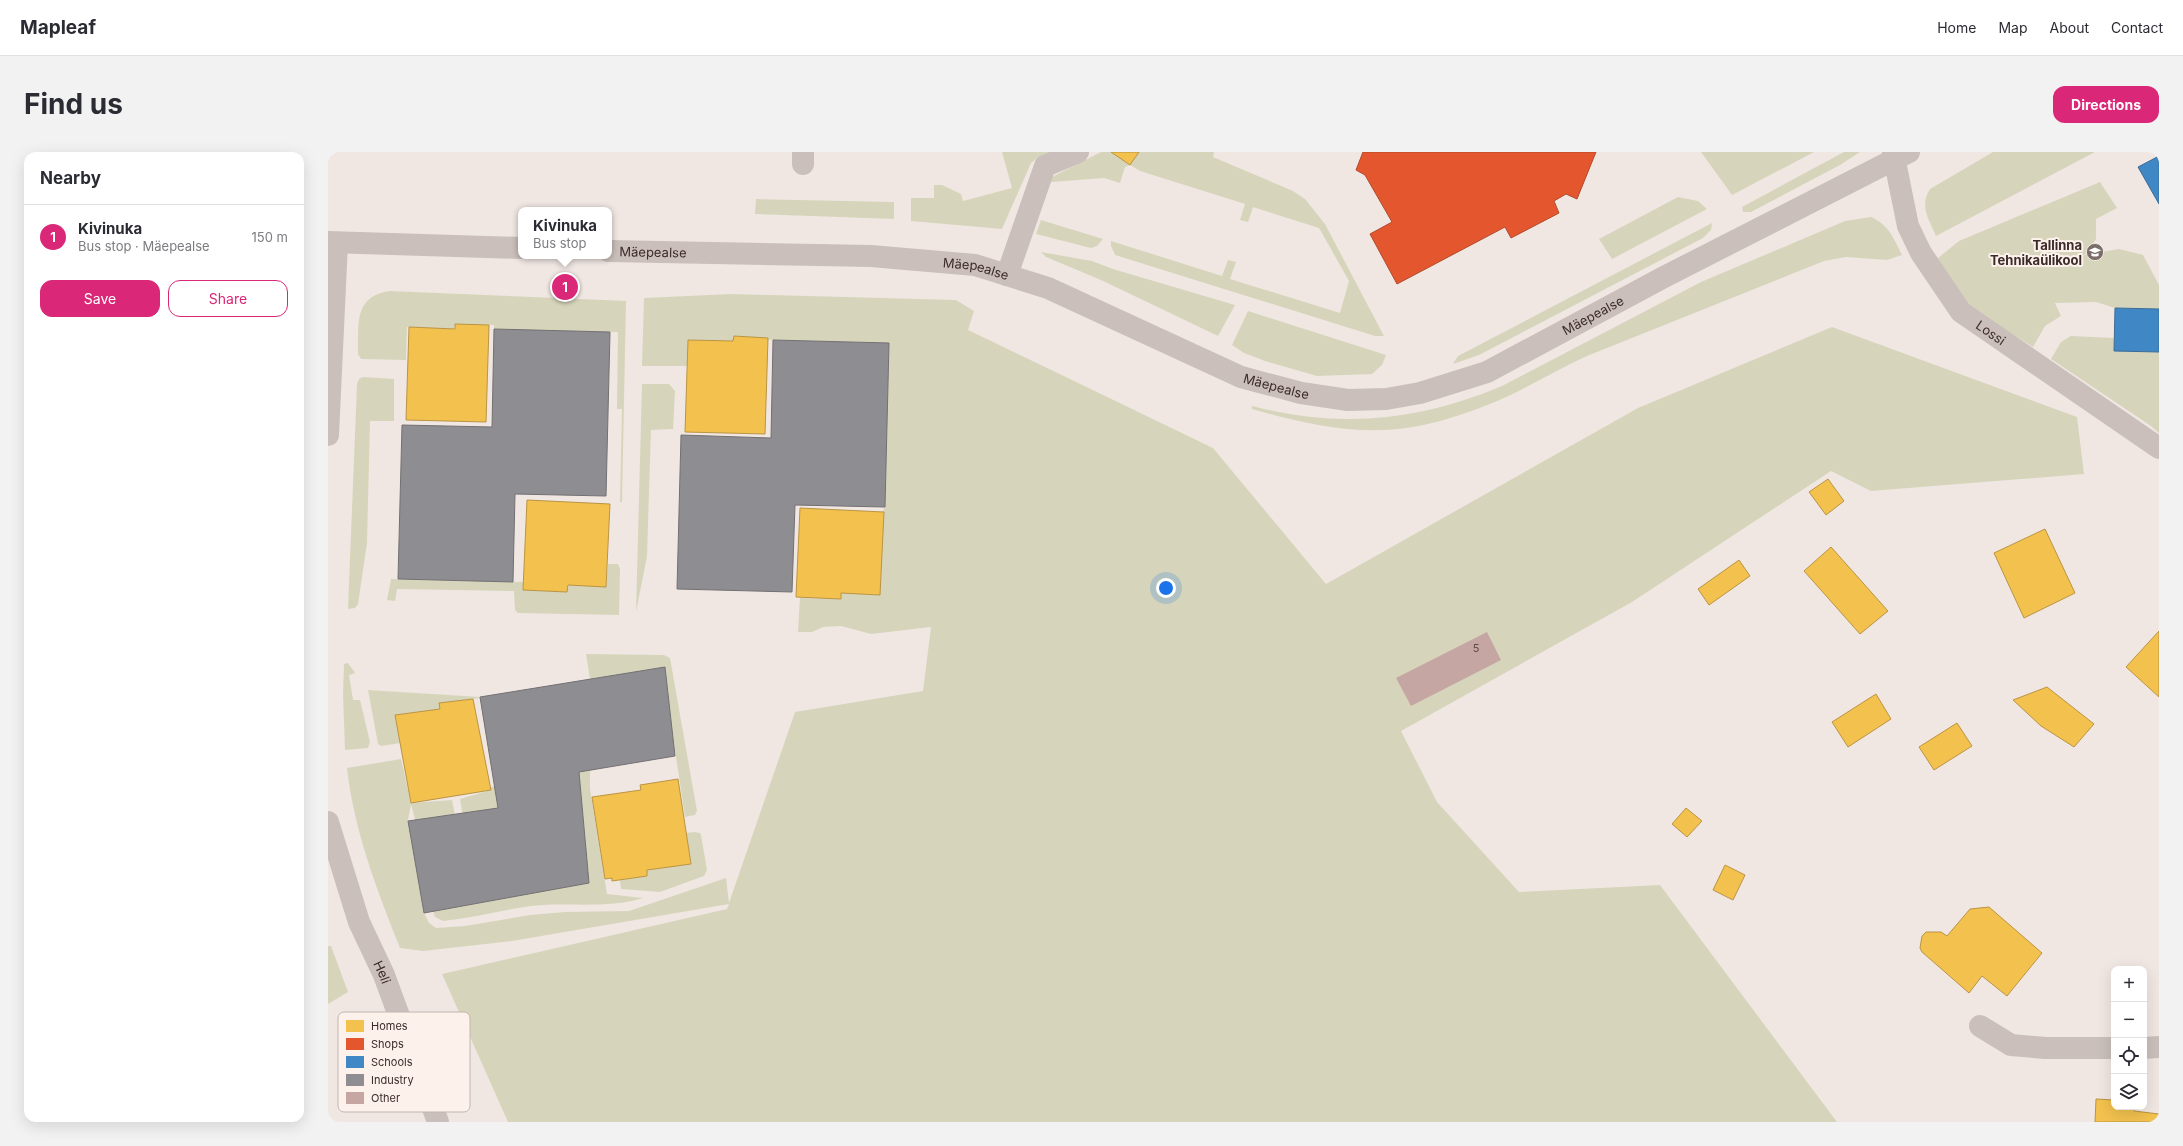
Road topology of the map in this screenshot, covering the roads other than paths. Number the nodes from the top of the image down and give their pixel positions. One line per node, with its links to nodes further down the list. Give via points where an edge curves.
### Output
1 (1078, 152): 6 (street, via 1045,166)
2 (1899, 155): 6 (street, Mäepealse, via 1487,372 1420,393 1386,399 1348,400 1301,393 1241,377 1048,288); 8 (street, Lossi, via 1908,226 1921,253 1961,312)
3 (333, 242): 4 (street); 7 (street)
4 (518, 248)
5 (612, 251): 6 (street, Mäepealse, via 871,256 975,265)
6 (1007, 275)
7 (328, 435)
8 (2159, 448)
9 (328, 822): 10 (street, Heli, via 359,922 384,975)
10 (398, 1012)
11 (1980, 1026): 13 (street, via 2011,1045)
12 (2159, 1047): 14 (street)
13 (2111, 1048)
14 (2147, 1048)
15 (434, 1112): 16 (street, Heli)
16 (438, 1122)

